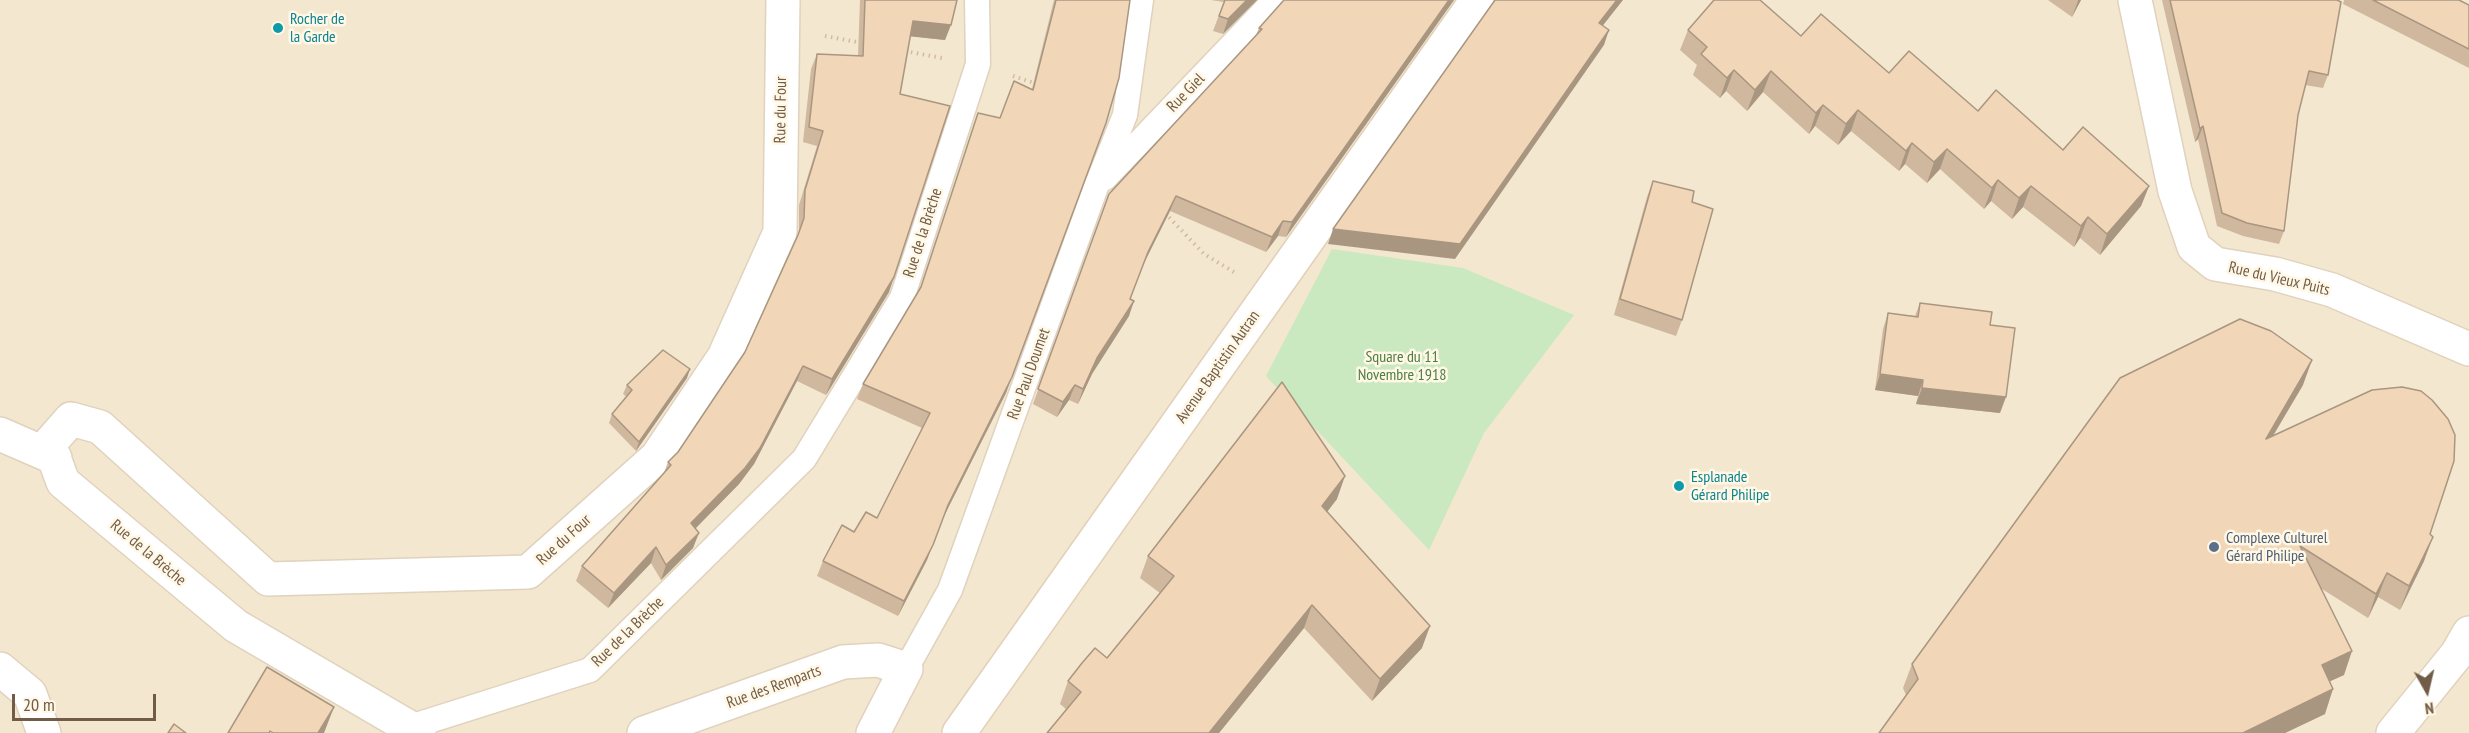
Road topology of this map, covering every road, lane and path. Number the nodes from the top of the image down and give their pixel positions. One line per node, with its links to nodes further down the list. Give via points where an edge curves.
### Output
1 (783, 0): 10 (street, Rue du Four)
2 (977, 0): 9 (lane, Rue de la Brèche)
3 (1141, 0): 12 (lane, Rue Paul Doumet, via 1125,115)
4 (1275, 0): 12 (lane, Rue Giel)
5 (1477, 0): 25 (street, Avenue Baptistin Autran)
6 (2135, 0): 15 (street, Rue du Vieux Puits, via 2175,191 2194,247 2215,264 2275,274 2332,290)
7 (867, 44): 10 (path, via 822,36)
8 (901, 50): 9 (path)
9 (978, 64): 11 (path); 21 (lane, Rue de la Brèche, via 902,298 804,459 590,670)
10 (782, 83): 17 (street, Rue du Four, via 780,232 724,357 657,457 528,572 268,579 100,427 72,419 49,444)
11 (1046, 87)
12 (1096, 187): 20 (lane, Rue Paul Doumet, via 950,590)
13 (1163, 211): 14 (path, via 1204,254)
14 (1235, 273)
15 (2469, 349)
16 (0, 434): 17 (street)
17 (55, 458): 21 (street, Rue de la Brèche, via 63,482 236,626)
18 (2469, 633): 26 (street, via 2457,654)
19 (0, 669): 22 (street, via 30,694)
20 (906, 669): 23 (street, Rue des Remparts, via 878,660 843,662); 24 (street, Rue Paul Doumet)
21 (414, 730)
22 (44, 733)
23 (644, 733)
24 (873, 733)
25 (959, 733)
26 (2393, 733)

